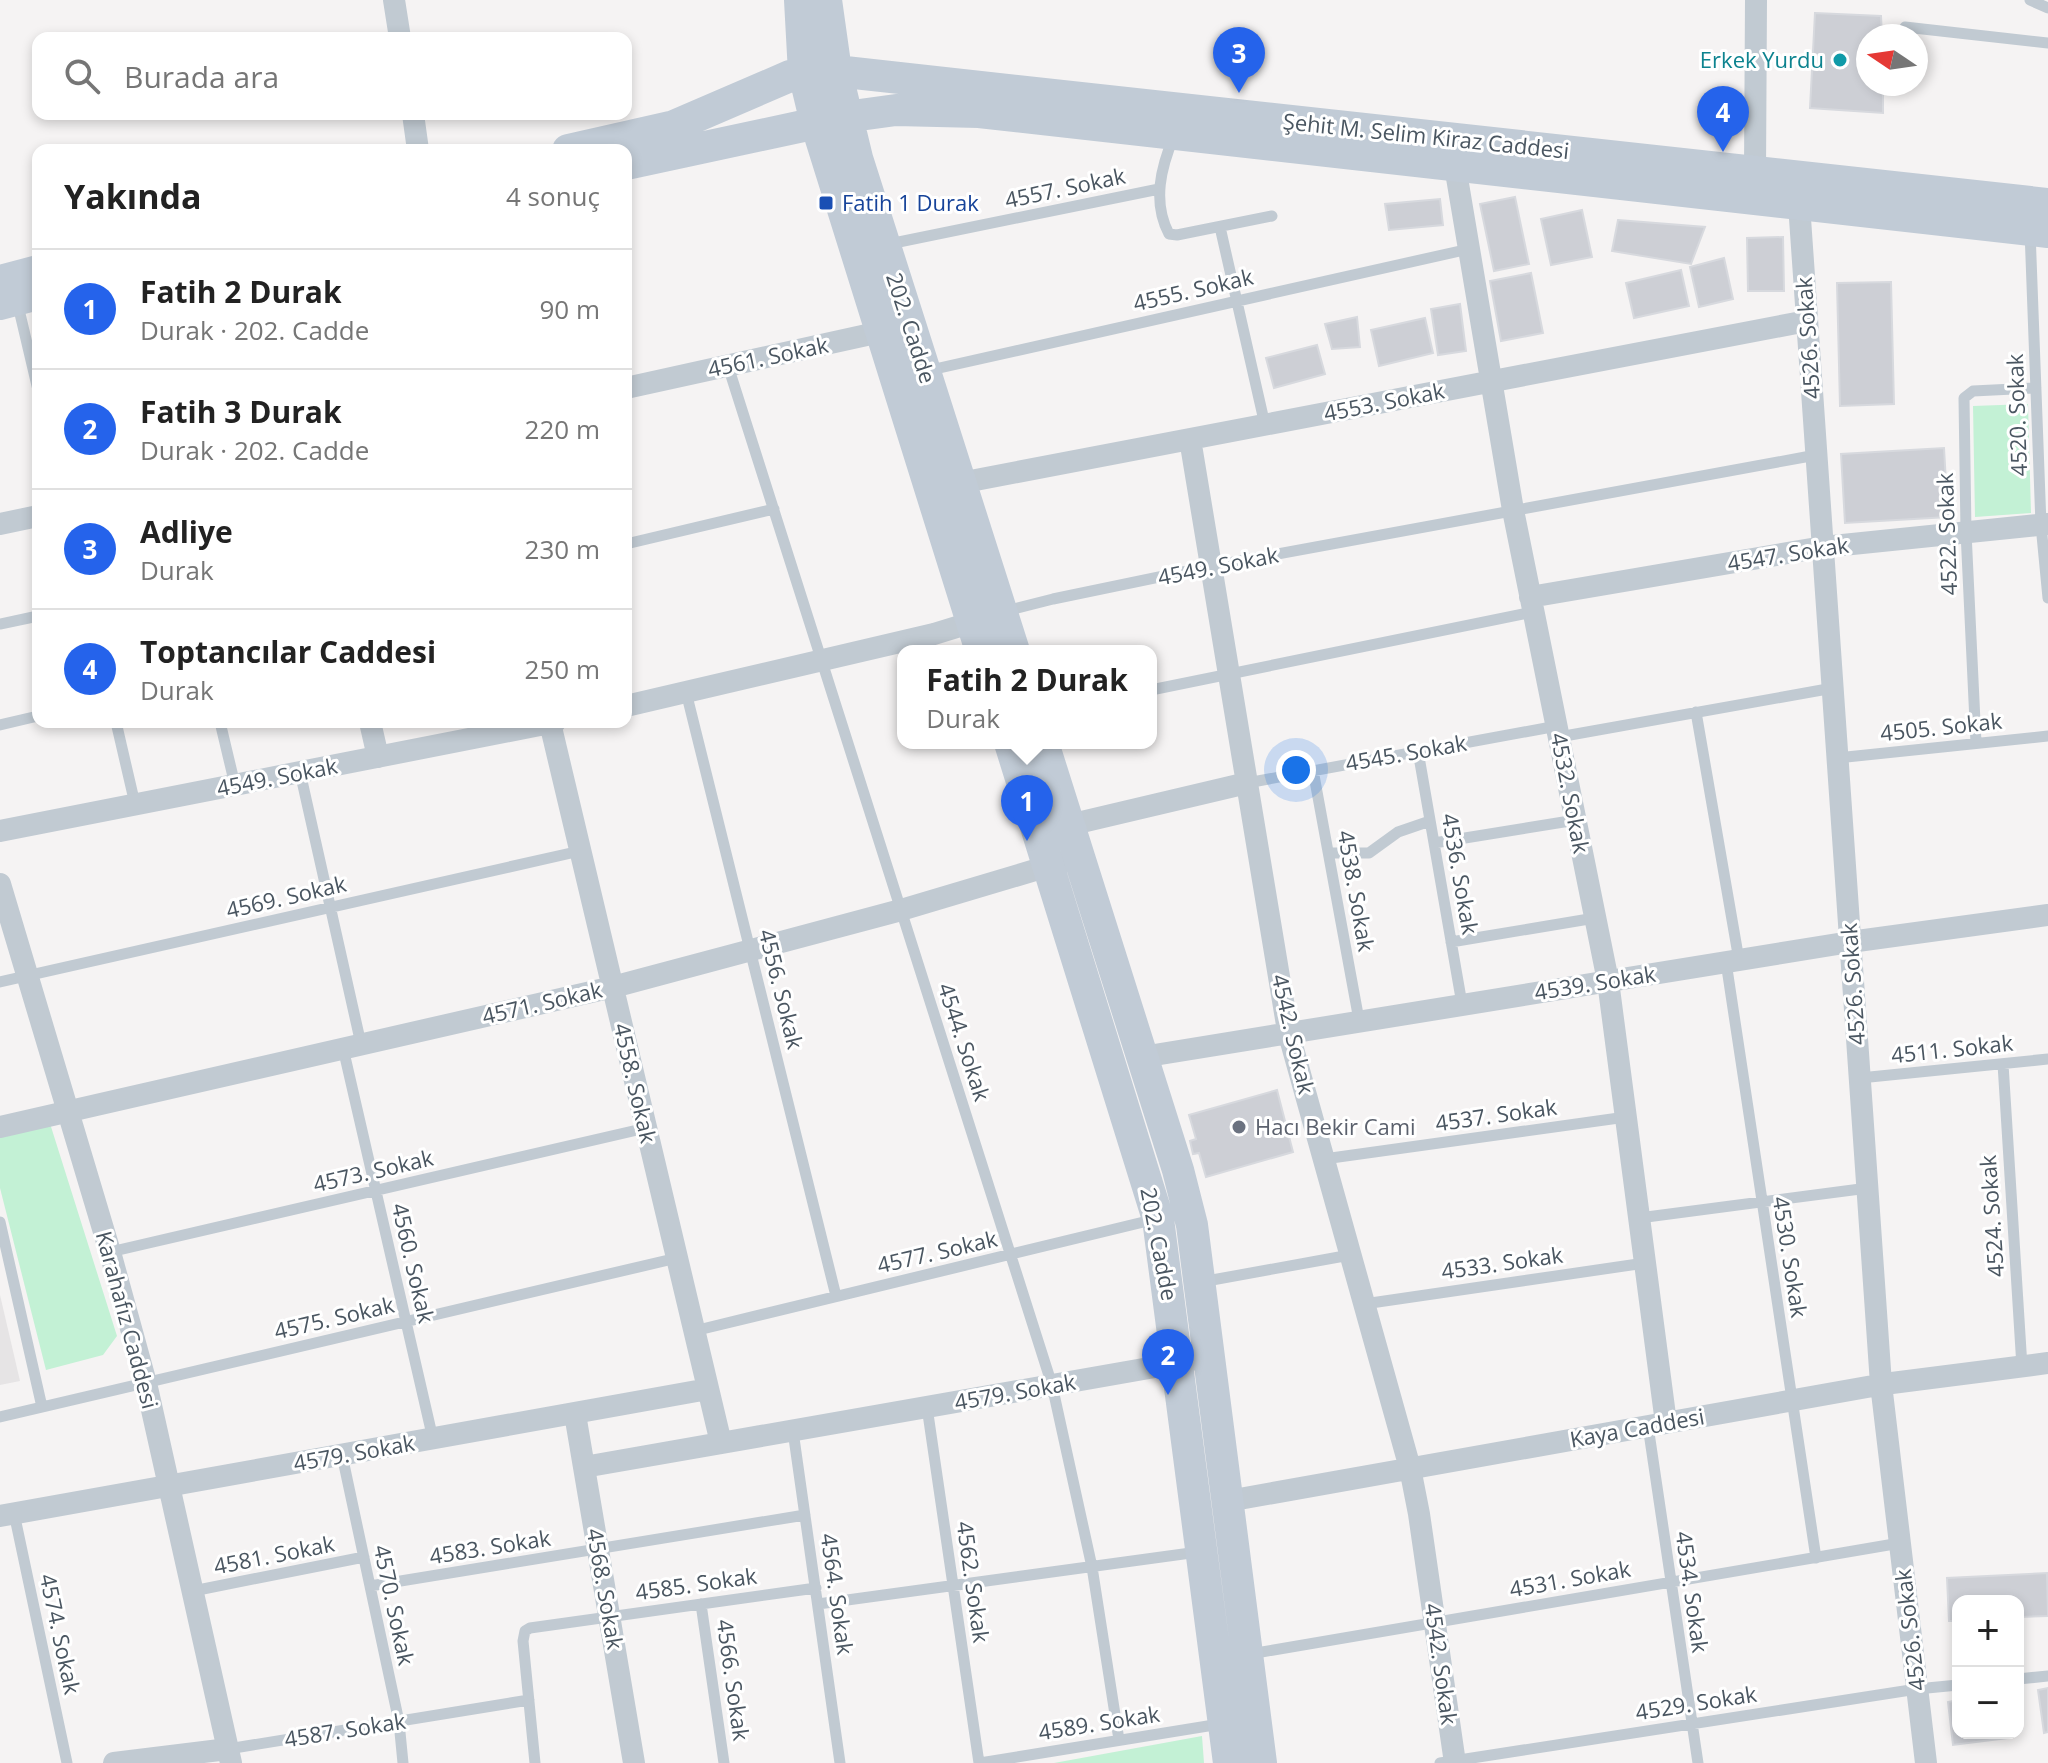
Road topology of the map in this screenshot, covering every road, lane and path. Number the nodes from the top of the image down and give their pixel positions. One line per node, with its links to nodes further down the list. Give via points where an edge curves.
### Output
1 (394, 0): 8 (street)
2 (800, 0): 11 (main road, 202. Cadde)
3 (826, 0): 10 (main road, 202. Cadde)
4 (1756, 0): 19 (street)
5 (2030, 0): 6 (lane)
6 (2048, 8)
7 (1928, 30): 9 (lane)
8 (399, 32)
9 (2048, 43)
10 (836, 71): 11 (main road, Şehit M. Selim Kiraz Caddesi); 13 (main road, 202. Cadde); 14 (main road, Şehit M. Selim Kiraz Caddesi)
11 (804, 73): 13 (main road, 202. Cadde); 16 (main road, Şehit M. Selim Kiraz Caddesi, via 696,119)
12 (414, 120): 15 (street)
13 (831, 120): 14 (main road, Şehit M. Selim Kiraz Caddesi, via 896,110); 17 (main road, Şehit M. Selim Kiraz Caddesi); 25 (main road, 202. Cadde); 31 (main road, 202. Cadde)
14 (1179, 122): 18 (main road, Şehit M. Selim Kiraz Caddesi); 19 (main road, Şehit M. Selim Kiraz Caddesi); 20 (lane, 4557. Sokak)
15 (417, 144)
16 (594, 144)
17 (632, 163)
18 (1455, 166): 21 (main road, Şehit M. Selim Kiraz Caddesi); 26 (street, 4532. Sokak)
19 (1755, 172): 23 (main road, Şehit M. Selim Kiraz Caddesi)
20 (1159, 189): 24 (lane, 4557. Sokak, via 1169,234); 25 (lane, 4557. Sokak)
21 (1799, 204): 23 (main road, Şehit M. Selim Kiraz Caddesi); 30 (street, 4526. Sokak)
22 (1272, 216): 24 (lane, 4557. Sokak)
23 (2042, 222): 37 (lane, 4520. Sokak)
24 (1220, 227): 29 (lane)
25 (885, 245): 31 (main road, 202. Cadde)
26 (1469, 249): 29 (lane, 4555. Sokak); 35 (street, 4532. Sokak)
27 (32, 277): 28 (main road)
28 (14, 294): 32 (lane)
29 (1237, 301): 34 (lane, 4555. Sokak); 38 (lane)
30 (1807, 321): 35 (street, 4553. Sokak); 40 (street, 4526. Sokak)
31 (896, 329): 33 (street, 4561. Sokak); 34 (main road, 202. Cadde); 55 (main road, 202. Cadde)
32 (32, 366)
33 (728, 366): 36 (street, 4561. Sokak); 42 (lane, 4544. Sokak)
34 (925, 371): 41 (main road, 202. Cadde)
35 (1491, 381): 38 (street, 4553. Sokak); 43 (street, 4532. Sokak)
36 (632, 387)
37 (2036, 388): 46 (lane, 4520. Sokak); 47 (lane, 4522. Sokak, via 1966,394)
38 (1265, 425): 39 (street, 4553. Sokak)
39 (1190, 439): 41 (street, 4553. Sokak); 50 (street, 4542. Sokak)
40 (1816, 455): 43 (lane, 4549. Sokak); 49 (street, 4526. Sokak)
41 (960, 483): 55 (main road, 202. Cadde)
42 (774, 509): 48 (lane); 57 (lane, 4544. Sokak)
43 (1513, 510): 50 (lane, 4549. Sokak); 52 (street, 4532. Sokak)
44 (32, 517): 45 (street)
45 (0, 524)
46 (2045, 525): 47 (street, 4547. Sokak); 51 (lane, 4520. Sokak)
47 (1966, 532): 49 (street, 4547. Sokak); 73 (lane, 4522. Sokak)
48 (632, 543)
49 (1823, 547): 52 (street, 4547. Sokak); 59 (street, 4526. Sokak)
50 (1212, 566): 55 (lane, 4549. Sokak, via 1053,599); 58 (street, 4542. Sokak)
51 (2048, 598)
52 (1532, 605): 58 (lane, 4547. Sokak); 71 (street, 4532. Sokak)
53 (32, 617): 54 (lane)
54 (0, 624)
55 (985, 629): 56 (main road, 202. Cadde); 57 (street, 4549. Sokak, via 934,634)
56 (1006, 645)
57 (822, 661): 61 (street, 4549. Sokak); 94 (lane, 4544. Sokak)
58 (1229, 673): 60 (lane, 4547. Sokak); 81 (street, 4542. Sokak)
59 (1833, 688): 63 (lane, 4545. Sokak); 78 (street, 4526. Sokak)
60 (1157, 689)
61 (686, 692): 62 (street, 4549. Sokak); 99 (lane, 4556. Sokak)
62 (632, 705)
63 (1696, 712): 71 (lane, 4545. Sokak); 100 (lane, 4530. Sokak)
64 (32, 717): 65 (lane)
65 (0, 725)
66 (117, 728): 83 (lane)
67 (221, 728): 82 (lane)
68 (371, 728): 77 (street)
69 (497, 728): 77 (street, 4549. Sokak)
70 (553, 728): 89 (street, 4558. Sokak)
71 (1558, 732): 76 (lane, 4545. Sokak); 84 (street, 4532. Sokak)
72 (2048, 736): 73 (lane, 4505. Sokak)
73 (1976, 743): 78 (lane, 4505. Sokak)
74 (1013, 749): 91 (main road, 202. Cadde)
75 (1045, 749): 86 (main road, 202. Cadde)
76 (1418, 751): 79 (lane, 4545. Sokak); 85 (lane, 4536. Sokak)
77 (378, 757): 80 (street, 4549. Sokak)
78 (1837, 758): 98 (street, 4526. Sokak)
79 (1313, 770): 81 (lane, 4545. Sokak); 90 (lane, 4538. Sokak)
80 (300, 772): 82 (street, 4549. Sokak); 93 (lane, 4560. Sokak)
81 (1247, 783): 86 (street, 4545. Sokak); 107 (street, 4542. Sokak)
82 (235, 785): 83 (street, 4549. Sokak)
83 (135, 804): 87 (street, 4549. Sokak)
84 (1576, 820): 88 (lane); 96 (street, 4532. Sokak)
85 (1430, 821): 88 (lane, 4536. Sokak); 90 (lane, via 1398,832 1369,853)
86 (1069, 825): 91 (main road, 202. Cadde)
87 (0, 831)
88 (1434, 843): 97 (lane, 4536. Sokak)
89 (580, 851): 93 (lane, 4569. Sokak); 104 (street, 4558. Sokak)
90 (1329, 853): 106 (lane, 4538. Sokak)
91 (1064, 861): 94 (street, 4571. Sokak); 109 (main road, 202. Cadde); 121 (main road, 202. Cadde)
92 (0, 884): 101 (street, Karahafız Caddesi)
93 (331, 907): 101 (lane, 4569. Sokak); 108 (lane, 4560. Sokak)
94 (901, 910): 99 (street, 4571. Sokak); 125 (lane, 4544. Sokak)
95 (2048, 915): 98 (street, 4539. Sokak)
96 (1595, 918): 97 (lane); 102 (street, 4532. Sokak)
97 (1451, 942): 105 (lane, 4536. Sokak)
98 (1850, 942): 100 (street, 4539. Sokak); 112 (street, 4526. Sokak)
99 (750, 950): 104 (street, 4571. Sokak); 130 (lane, 4556. Sokak)
100 (1733, 961): 102 (street, 4539. Sokak); 120 (lane, 4530. Sokak)
101 (28, 976): 103 (lane, 4569. Sokak); 113 (street, Karahafız Caddesi)
102 (1608, 981): 105 (street, 4539. Sokak); 114 (street, 4532. Sokak)
103 (0, 982)
104 (613, 987): 108 (street, 4571. Sokak); 116 (street, 4558. Sokak)
105 (1462, 1004): 106 (street, 4539. Sokak)
106 (1359, 1020): 107 (street, 4539. Sokak)
107 (1288, 1031): 109 (street, 4539. Sokak); 117 (street, 4542. Sokak)
108 (352, 1046): 113 (street, 4571. Sokak); 119 (lane, 4560. Sokak)
109 (1142, 1057): 121 (main road, 202. Cadde)
110 (2048, 1059): 111 (lane, 4511. Sokak)
111 (2003, 1064): 112 (lane, 4511. Sokak); 136 (lane, 4524. Sokak)
112 (1860, 1078): 118 (street, 4526. Sokak)
113 (68, 1110): 115 (street, 4571. Sokak); 124 (street, Karahafız Caddesi)
114 (1626, 1117): 117 (lane, 4537. Sokak); 122 (street, 4532. Sokak)
115 (0, 1127)
116 (646, 1128): 119 (lane, 4573. Sokak); 127 (street, 4558. Sokak)
117 (1324, 1159): 126 (street, 4542. Sokak)
118 (1868, 1188): 120 (lane); 138 (street, 4526. Sokak)
119 (376, 1191): 124 (lane, 4573. Sokak); 132 (lane, 4560. Sokak)
120 (1762, 1202): 122 (lane); 141 (lane, 4530. Sokak)
121 (1173, 1215): 125 (lane, 4577. Sokak); 129 (main road, 202. Cadde); 134 (main road, 202. Cadde)
122 (1639, 1218): 128 (street, 4532. Sokak)
123 (0, 1222): 142 (lane)
124 (110, 1252): 137 (street, Karahafız Caddesi)
125 (1011, 1254): 130 (lane, 4577. Sokak); 139 (lane, 4544. Sokak)
126 (1350, 1255): 129 (lane); 131 (street, 4542. Sokak)
127 (677, 1258): 132 (lane, 4575. Sokak); 133 (street, 4558. Sokak)
128 (1645, 1263): 131 (lane, 4533. Sokak); 146 (street, 4532. Sokak)
129 (1199, 1282): 134 (main road, 202. Cadde)
130 (836, 1296): 133 (lane, 4577. Sokak)
131 (1364, 1304): 152 (street, 4542. Sokak)
132 (406, 1322): 137 (lane, 4575. Sokak); 148 (lane, 4560. Sokak)
133 (694, 1331): 140 (street, 4558. Sokak)
134 (1194, 1361): 139 (street, 4579. Sokak); 154 (main road, 202. Cadde); 159 (main road, 202. Cadde)
135 (2048, 1363): 136 (street, Kaya Caddesi)
136 (2022, 1367): 138 (street, Kaya Caddesi)
137 (146, 1383): 142 (lane, 4575. Sokak); 153 (street, Karahafız Caddesi)
138 (1881, 1384): 141 (street, Kaya Caddesi); 157 (street, 4526. Sokak)
139 (1052, 1385): 143 (street, 4579. Sokak); 162 (lane, 4544. Sokak)
140 (708, 1389): 144 (street, 4579. Sokak); 149 (street, 4558. Sokak)
141 (1792, 1400): 146 (street, Kaya Caddesi); 161 (lane, 4530. Sokak)
142 (42, 1407): 145 (lane, 4575. Sokak)
143 (927, 1407): 147 (street, 4579. Sokak); 165 (lane, 4562. Sokak)
144 (575, 1414): 148 (street, 4579. Sokak); 151 (street, 4568. Sokak)
145 (0, 1417)
146 (1657, 1424): 152 (street, Kaya Caddesi); 163 (lane, 4534. Sokak)
147 (793, 1431): 149 (street, 4579. Sokak); 156 (lane, 4564. Sokak)
148 (433, 1439): 150 (street, 4579. Sokak)
149 (721, 1443): 151 (street, 4579. Sokak)
150 (342, 1455): 153 (street, 4579. Sokak); 160 (lane, 4570. Sokak)
151 (584, 1467): 158 (street, 4568. Sokak)
152 (1410, 1468): 154 (street, Kaya Caddesi); 171 (street, 4542. Sokak)
153 (169, 1486): 155 (street, 4579. Sokak); 167 (street, Karahafız Caddesi)
154 (1228, 1501): 159 (main road, 202. Cadde)
155 (7, 1514): 184 (lane, 4574. Sokak)
156 (805, 1515): 158 (lane, 4583. Sokak); 166 (lane, 4564. Sokak)
157 (1900, 1543): 161 (lane, 4531. Sokak); 176 (street, 4526. Sokak)
158 (598, 1549): 164 (lane, 4583. Sokak); 170 (street, 4568. Sokak)
159 (1218, 1549): 162 (lane); 172 (main road, 202. Cadde); 179 (main road, 202. Cadde)
160 (364, 1557): 164 (lane, 4570. Sokak); 167 (lane, 4581. Sokak)
161 (1816, 1558): 163 (lane, 4531. Sokak)
162 (1092, 1567): 165 (lane); 181 (lane, 4544. Sokak)
163 (1671, 1582): 171 (lane, 4531. Sokak); 180 (lane, 4534. Sokak)
164 (370, 1586): 178 (lane, 4570. Sokak)
165 (953, 1586): 169 (lane); 191 (lane, 4562. Sokak)
166 (816, 1588): 168 (lane, 4585. Sokak); 169 (lane, 4564. Sokak)
167 (193, 1591): 182 (street, Karahafız Caddesi)
168 (701, 1604): 170 (lane, 4585. Sokak); 189 (lane, 4566. Sokak)
169 (818, 1604): 190 (lane, 4564. Sokak)
170 (609, 1617): 177 (lane, 4585. Sokak, via 525,1631); 188 (street, 4568. Sokak)
171 (1436, 1623): 172 (lane, 4531. Sokak); 183 (street, 4542. Sokak)
172 (1247, 1655): 193 (main road, 202. Cadde)
173 (2048, 1676): 174 (lane)
174 (2024, 1678)
175 (1952, 1686): 176 (lane, 4529. Sokak)
176 (1917, 1689): 180 (lane, 4529. Sokak); 195 (street, 4526. Sokak)
177 (529, 1700): 178 (lane, 4587. Sokak); 187 (lane, 4585. Sokak)
178 (399, 1722): 182 (lane, 4587. Sokak); 186 (lane, 4570. Sokak)
179 (1224, 1723): 181 (lane, 4589. Sokak); 192 (main road, 202. Cadde)
180 (1692, 1724): 183 (lane, 4529. Sokak); 194 (lane, 4534. Sokak)
181 (1119, 1740): 191 (lane, 4589. Sokak)
182 (229, 1756): 185 (street, 4587. Sokak)
183 (1450, 1762)
184 (67, 1763)
185 (114, 1763)
186 (403, 1763)
187 (535, 1763)
188 (634, 1763)
189 (724, 1763)
190 (840, 1763)
191 (980, 1763)
192 (1229, 1763)
193 (1261, 1763)
194 (1698, 1763)
195 (1926, 1763)

